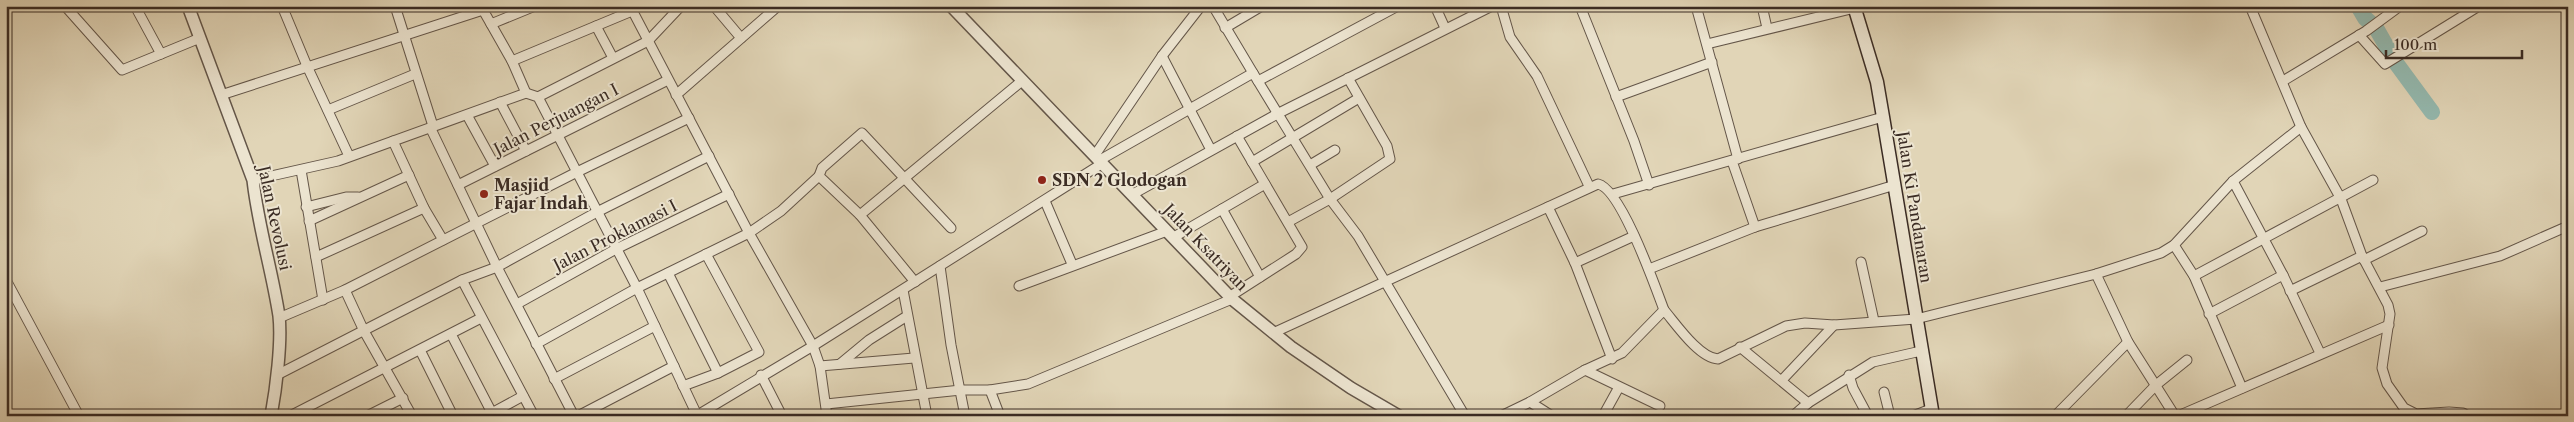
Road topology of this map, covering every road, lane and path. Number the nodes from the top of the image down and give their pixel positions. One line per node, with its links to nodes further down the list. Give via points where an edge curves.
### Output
1 (65, 6): 40 (street, via 122,70)
2 (135, 6): 40 (street)
3 (188, 6): 36 (street, Jalan Revolusi)
4 (282, 6): 45 (street)
5 (395, 6): 35 (street)
6 (535, 6): 29 (street)
7 (681, 6): 38 (street)
8 (714, 6): 37 (street)
9 (778, 6): 37 (street)
10 (951, 6): 50 (street, Jalan Ksatriyan)
11 (1201, 6): 41 (street)
12 (1212, 6): 31 (street)
13 (1262, 6): 31 (street)
14 (1398, 6): 47 (street)
15 (1435, 6): 32 (street)
16 (1492, 6): 32 (street)
17 (1501, 6): 93 (street, via 1510,36 1536,76)
18 (1580, 6): 55 (street)
19 (1696, 6): 39 (street)
20 (1762, 6): 33 (street)
21 (2250, 6): 51 (street)
22 (2400, 6): 34 (street)
23 (2479, 6): 34 (street, via 2384,64)
24 (2564, 6): 28 (street)
25 (1854, 7): 33 (street); 63 (main road, Jalan Ki Pandanaran, via 1877,82)
26 (482, 8): 29 (street); 35 (street)
27 (631, 9): 30 (street); 38 (street)
28 (2568, 13)
29 (491, 24): 43 (street)
30 (596, 26): 42 (street); 43 (street)
31 (1225, 28): 47 (street)
32 (1445, 28): 48 (street)
33 (1767, 28): 39 (street)
34 (2362, 33): 51 (street)
35 (403, 35): 45 (street); 46 (street)
36 (200, 38): 40 (street); 53 (street, Jalan Revolusi)
37 (741, 38): 54 (street)
38 (648, 41): 42 (street); 49 (street)
39 (1707, 44): 44 (street)
40 (161, 54)
41 (1162, 56): 59 (street); 76 (street)
42 (614, 58): 56 (street)
43 (512, 61): 52 (street)
44 (1712, 62): 55 (street); 77 (street)
45 (307, 66): 53 (street); 60 (street)
46 (415, 74): 60 (street); 66 (street)
47 (1256, 77): 59 (street); 61 (street)
48 (1348, 78): 57 (street); 61 (street)
49 (668, 80): 54 (street); 67 (street, Jalan Perjuangan I)
50 (1023, 80): 76 (street, Jalan Ksatriyan); 86 (street)
51 (2283, 81): 65 (street)
52 (526, 93): 56 (street); 58 (street)
53 (221, 95): 85 (street, Jalan Revolusi)
54 (676, 95): 64 (street)
55 (1616, 96): 91 (street)
56 (538, 97): 67 (street)
57 (1359, 98): 69 (street); 99 (street, via 1391,157 1386,164)
58 (500, 102): 62 (street); 73 (street)
59 (1189, 108): 71 (street); 76 (street)
60 (328, 110): 74 (street)
61 (1279, 113): 68 (street); 69 (street)
62 (467, 115): 66 (street); 80 (street)
63 (1883, 116): 77 (street); 92 (main road, Jalan Ki Pandanaran)
64 (689, 118): 75 (street); 82 (street)
65 (2301, 127): 88 (street); 98 (street)
66 (432, 128): 70 (street); 90 (street)
67 (557, 136): 73 (street, Jalan Perjuangan I); 82 (street)
68 (1236, 136): 71 (street); 78 (street)
69 (1292, 136): 78 (street); 79 (street)
70 (393, 141): 74 (street); 83 (street)
71 (1211, 150): 95 (street)
72 (1335, 150): 79 (street)
73 (526, 151): 80 (street, Jalan Perjuangan I)
74 (349, 156): 81 (street)
75 (708, 156): 94 (street); 105 (street)
76 (1099, 159): 95 (street, Jalan Ksatriyan); 100 (street)
77 (1735, 160): 91 (street); 111 (street)
78 (1252, 162): 89 (street)
79 (1310, 165): 99 (street)
80 (495, 166): 90 (street, Jalan Perjuangan I)
81 (301, 170): 85 (street); 101 (street)
82 (577, 172): 105 (street); 109 (street)
83 (409, 175): 97 (street); 103 (street)
84 (819, 176): 86 (street, via 826,163 862,133); 106 (street); 114 (street, via 781,211)
85 (253, 180): 151 (street, Jalan Revolusi)
86 (906, 180): 106 (street); 112 (street)
87 (2373, 180): 98 (street)
88 (2232, 181): 117 (street); 119 (street)
89 (1265, 184): 104 (street); 108 (street)
90 (458, 185): 109 (street)
91 (1649, 185): 96 (street)
92 (1895, 185): 111 (street); 153 (main road, Jalan Ki Pandanaran)
93 (1589, 186): 96 (street, via 1601,184); 102 (street)
94 (728, 194): 114 (street); 120 (street, Jalan Proklamasi I)
95 (1132, 194): 115 (street, Jalan Ksatriyan)
96 (1613, 194): 116 (street)
97 (358, 198): 101 (street, via 346,197); 107 (street)
98 (2341, 198): 117 (street); 123 (street)
99 (1330, 199): 108 (street); 138 (street, via 1358,236)
100 (1045, 201): 125 (street); 127 (street)
101 (306, 207): 107 (street)
102 (1548, 207): 126 (street); 138 (street)
103 (424, 208): 118 (street); 122 (street)
104 (1222, 209): 115 (street); 134 (street)
105 (597, 212): 120 (street); 128 (street)
106 (860, 215): 137 (street)
107 (309, 222): 122 (street)
108 (1288, 222): 134 (street, via 1302,248)
109 (476, 224): 118 (street); 128 (street)
110 (2568, 226): 140 (street, via 2500,256)
111 (1755, 227): 129 (street)
112 (951, 228)
113 (2422, 231): 123 (street)
114 (749, 233): 121 (street); 163 (street)
115 (1170, 234): 125 (street); 145 (street, Jalan Ksatriyan)
116 (1634, 236): 126 (street); 129 (street)
117 (2264, 237): 132 (street); 133 (street)
118 (443, 240): 142 (street)
119 (2174, 245): 131 (street, via 2161,253); 133 (street)
120 (616, 249): 141 (street); 147 (street, Jalan Proklamasi I)
121 (706, 254): 130 (street); 176 (street, via 759,351 755,356)
122 (316, 257): 146 (street)
123 (2363, 258): 140 (street); 144 (street)
124 (1861, 262): 154 (street)
125 (1072, 264): 139 (street)
126 (1575, 264): 169 (street)
127 (940, 266): 137 (street); 186 (street, via 950,346)
128 (497, 267): 136 (street); 147 (street)
129 (1648, 268): 148 (street)
130 (668, 273): 141 (street); 176 (street)
131 (2096, 274): 153 (street); 161 (street)
132 (2283, 275): 144 (street); 149 (street)
133 (2194, 276): 149 (street)
134 (1260, 277): 145 (street)
135 (6, 280): 199 (street)
136 (462, 280): 152 (street); 158 (street)
137 (915, 282): 143 (street)
138 (1385, 282): 159 (street); 214 (street)
139 (1019, 286)
140 (2380, 287): 155 (street, via 2390,314)
141 (637, 288): 156 (street); 162 (street)
142 (345, 290): 146 (street); 158 (street)
143 (903, 290): 150 (street); 163 (street)
144 (2290, 291): 167 (street)
145 (1230, 298): 159 (street, Jalan Ksatriyan); 187 (street, via 1038,381)
146 (323, 300): 151 (street)
147 (516, 304): 162 (street)
148 (1664, 310): 164 (street, via 1709,357 1718,359); 169 (street, via 1627,350)
149 (2209, 314): 185 (street)
150 (907, 316): 168 (street); 171 (street, via 869,340)
151 (279, 318): 177 (street, Jalan Revolusi)
152 (481, 318): 160 (street); 190 (street)
153 (1916, 320): 154 (street); 166 (main road, Jalan Ki Pandanaran)
154 (1874, 321): 157 (street)
155 (2389, 325): 167 (street); 225 (street, via 2382,368 2391,390 2404,408 2416,414 2450,412)
156 (655, 326): 172 (street); 180 (street)
157 (1834, 326): 164 (street, via 1805,323 1786,326); 181 (street)
158 (364, 331): 174 (street); 177 (street)
159 (1273, 333): 213 (street, Jalan Ksatriyan, via 1351,388)
160 (450, 334): 165 (street); 197 (street)
161 (2128, 342): 182 (street); 222 (street)
162 (536, 344): 180 (street)
163 (813, 346): 173 (street); 178 (street)
164 (1740, 347): 181 (street)
165 (420, 350): 174 (street); 204 (street)
166 (1921, 351): 179 (street, via 1873,362); 196 (main road, Jalan Ki Pandanaran)
167 (2320, 353): 185 (street)
168 (914, 358): 171 (street); 189 (street)
169 (1612, 359): 175 (street)
170 (2187, 360): 182 (street)
171 (840, 364): 173 (street)
172 (674, 366): 183 (street); 207 (street)
173 (820, 366): 194 (street)
174 (386, 367): 191 (street); 201 (street)
175 (1585, 370): 184 (street); 192 (street)
176 (718, 373): 183 (street)
177 (277, 375): 200 (street, Jalan Revolusi)
178 (761, 375): 198 (street); 208 (street)
179 (1849, 375): 193 (street); 219 (street)
180 (554, 379): 206 (street)
181 (1782, 380): 193 (street)
182 (2156, 385): 223 (street); 224 (street)
183 (684, 386): 198 (street)
184 (1619, 387): 195 (street); 217 (street)
185 (2242, 388): 224 (street)
186 (961, 390): 187 (street); 189 (street); 211 (street)
187 (990, 390): 212 (street)
188 (1884, 392): 220 (street)
189 (923, 394): 194 (street); 210 (street)
190 (523, 396): 197 (street); 205 (street)
191 (402, 398): 202 (street); 203 (street)
192 (1530, 402): 215 (street); 216 (street)
193 (1808, 403): 218 (street)
194 (826, 404): 209 (street)
195 (1660, 406)
196 (1932, 412): 221 (street)
197 (489, 414)
198 (697, 415)
199 (79, 416)
200 (271, 416)
201 (290, 416)
202 (367, 416)
203 (412, 416)
204 (453, 416)
205 (534, 416)
206 (574, 416)
207 (578, 416)
208 (782, 416)
209 (827, 416)
210 (927, 416)
211 (965, 416)
212 (1000, 416)
213 (1399, 416)
214 (1465, 416)
215 (1501, 416)
216 (1552, 416)
217 (1603, 416)
218 (1793, 416)
219 (1868, 416)
220 (1890, 416)
221 (1913, 416)
222 (2055, 416)
223 (2126, 416)
224 (2177, 416)
225 (2468, 416)

